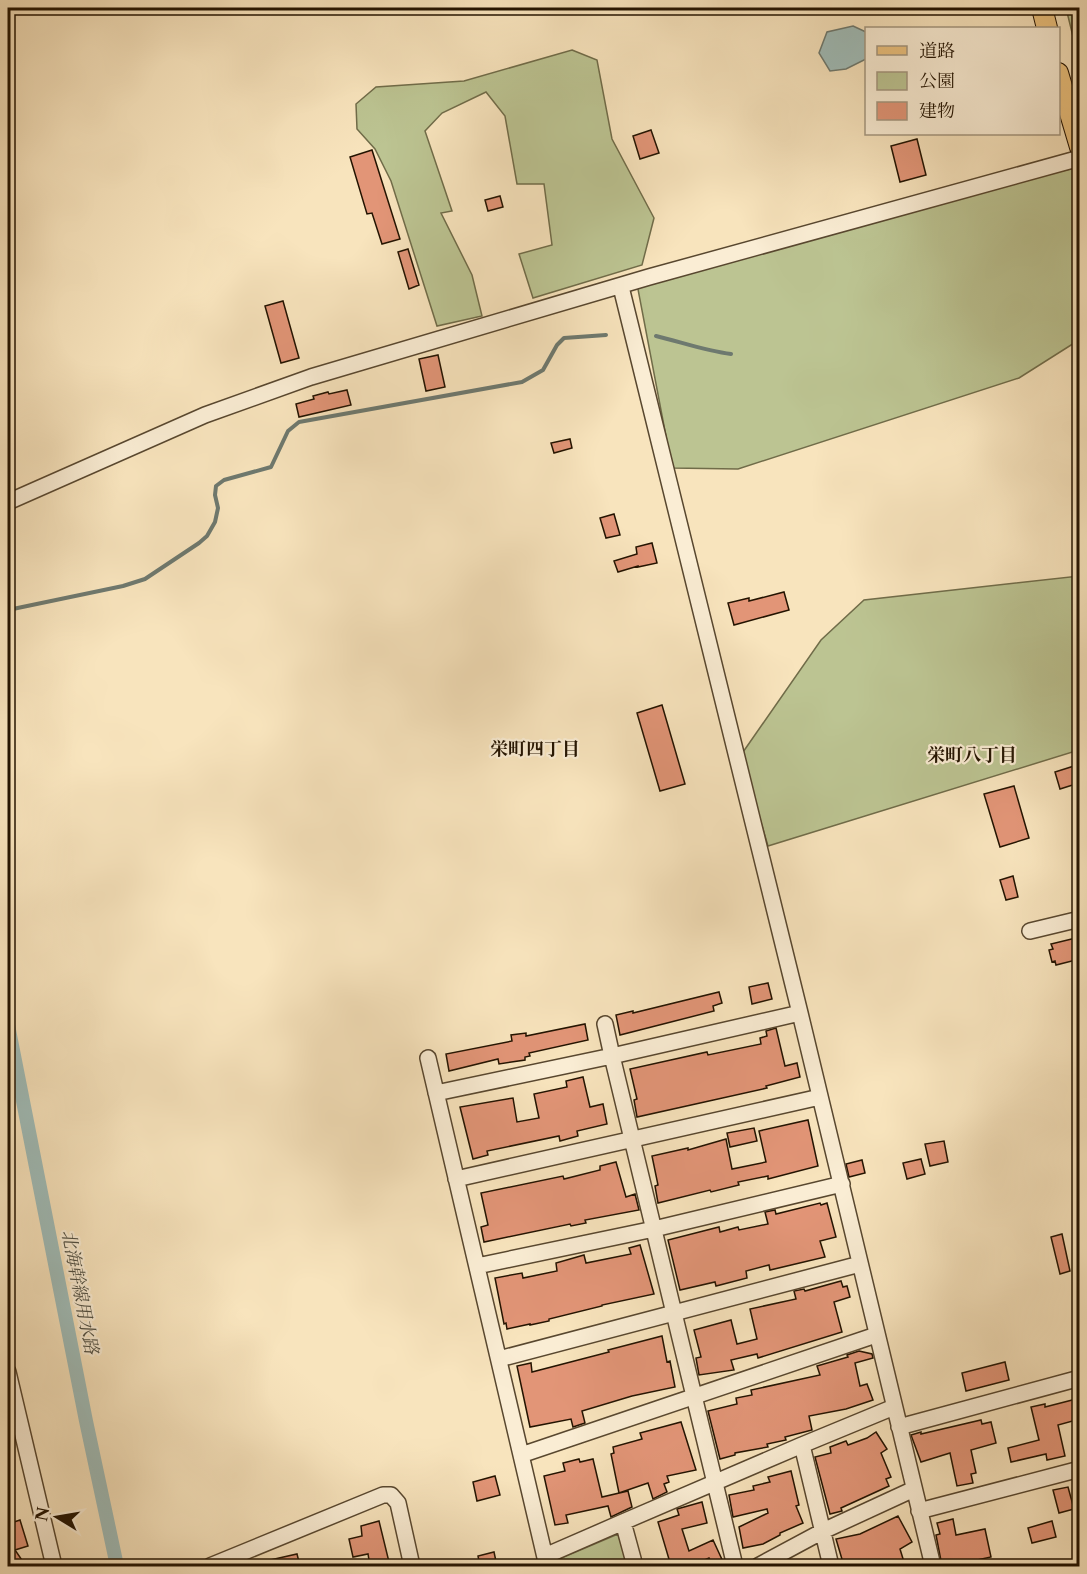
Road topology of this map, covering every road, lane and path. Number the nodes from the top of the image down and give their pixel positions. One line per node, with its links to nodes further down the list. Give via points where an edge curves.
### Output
1 (1042, 8): 2 (main road)
2 (1047, 27)
3 (1060, 77): 4 (main road)
4 (1080, 147)
5 (1080, 158): 6 (street)
6 (621, 287): 7 (street, via 265,392); 10 (street)
7 (8, 502)
8 (1080, 920): 9 (street)
9 (1030, 932)
10 (800, 1013): 12 (street); 15 (street)
11 (605, 1024): 12 (street)
12 (612, 1056): 14 (street); 16 (street)
13 (428, 1058): 14 (street)
14 (436, 1093): 17 (street)
15 (820, 1097): 16 (street); 18 (street)
16 (632, 1140): 17 (street); 19 (street)
17 (456, 1179): 21 (street)
18 (842, 1184): 19 (street); 20 (street)
19 (654, 1229): 21 (street); 22 (street)
20 (860, 1264): 22 (street); 23 (street)
21 (477, 1266): 24 (street)
22 (675, 1314): 24 (street); 27 (street)
23 (876, 1335): 27 (street); 28 (street)
24 (499, 1359): 31 (street)
25 (8, 1372): 39 (street)
26 (1080, 1378): 29 (street)
27 (694, 1398): 31 (street); 33 (street)
28 (894, 1407): 29 (street); 30 (street)
29 (899, 1427): 34 (street)
30 (802, 1445): 33 (street); 37 (street)
31 (521, 1455): 38 (street)
32 (1080, 1469): 35 (street)
33 (716, 1481): 36 (street); 43 (street)
34 (914, 1489): 35 (street); 37 (street)
35 (919, 1511): 46 (street)
36 (623, 1522): 38 (street); 42 (street)
37 (823, 1531): 44 (street); 45 (street)
38 (546, 1561)
39 (54, 1566)
40 (210, 1566): 41 (street, via 383,1495 391,1495 398,1503)
41 (412, 1566)
42 (635, 1566)
43 (735, 1566)
44 (758, 1566)
45 (831, 1566)
46 (933, 1566)

